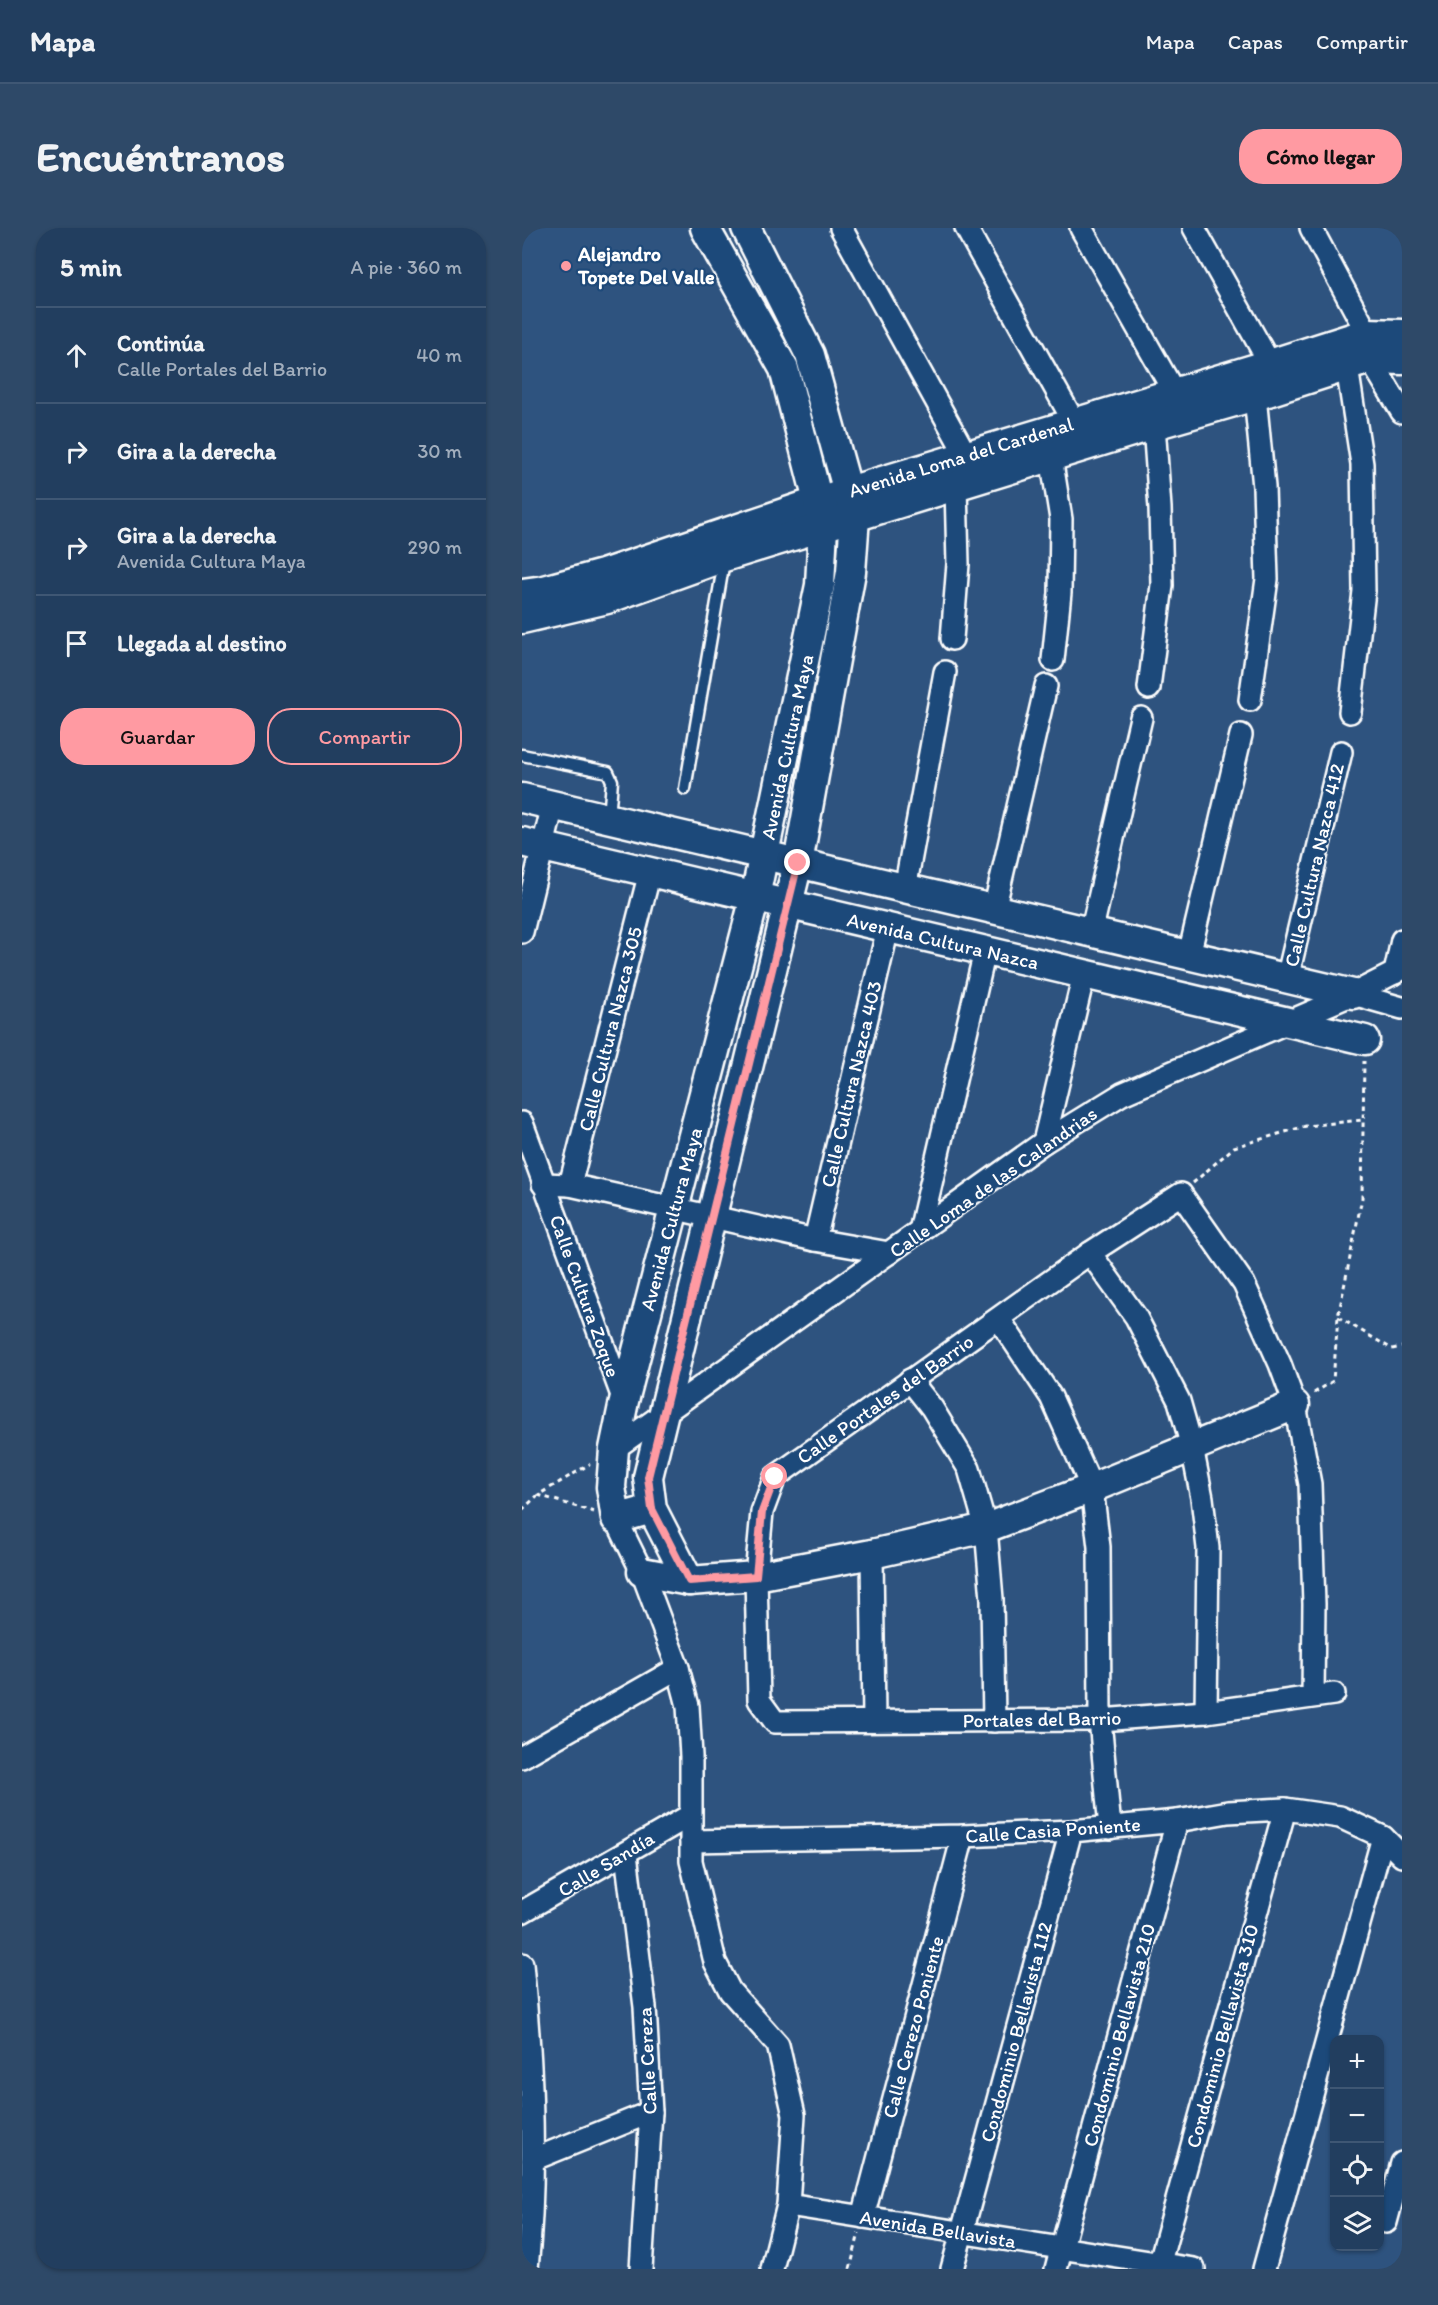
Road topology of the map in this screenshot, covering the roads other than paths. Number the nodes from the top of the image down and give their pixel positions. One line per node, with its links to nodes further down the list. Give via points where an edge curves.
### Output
1 (705, 228): 21 (street, Avenida Cultura Maya, via 784,369)
2 (746, 228): 20 (street, Avenida Cultura Maya, via 810,355)
3 (841, 228): 17 (street)
4 (966, 228): 15 (street)
5 (1081, 228): 12 (street)
6 (1194, 228): 11 (street)
7 (1311, 228): 9 (street)
8 (1402, 334): 9 (street, Avenida Loma del Cardenal)
9 (1361, 353): 10 (street, Avenida Loma del Cardenal); 11 (street, Avenida Loma del Cardenal); 13 (street, Avenida Loma del Cardenal); 14 (street); 31 (street, via 1364,591)
10 (1402, 360)
11 (1270, 364): 12 (street, Avenida Loma del Cardenal)
12 (1174, 392): 15 (street, Avenida Loma del Cardenal)
13 (1256, 396): 16 (street, Avenida Loma del Cardenal); 30 (street, via 1268,579)
14 (1402, 412)
15 (1074, 422): 17 (street, Avenida Loma del Cardenal)
16 (1154, 425): 18 (street, Avenida Loma del Cardenal); 29 (street, via 1162,585)
17 (966, 455): 20 (street, Avenida Loma del Cardenal)
18 (1051, 457): 19 (street, Avenida Loma del Cardenal); 26 (street, via 1061,519 1060,593)
19 (956, 486): 20 (street, Avenida Loma del Cardenal); 25 (street, via 958,564)
20 (852, 504): 21 (street, Avenida Loma del Cardenal); 42 (street, Avenida Cultura Maya, via 851,572)
21 (820, 514): 22 (street, Avenida Loma del Cardenal); 23 (street, Avenida Loma del Cardenal); 41 (street, Avenida Cultura Maya, via 820,585)
22 (724, 557): 23 (street, Avenida Loma del Cardenal); 36 (lane)
23 (605, 587): 24 (street, Avenida Loma del Cardenal)
24 (534, 604)
25 (952, 639)
26 (1053, 660)
27 (945, 672): 44 (street)
28 (1046, 686): 47 (street)
29 (1149, 688)
30 (1250, 700)
31 (1350, 712)
32 (1141, 718): 50 (street)
33 (1242, 735): 53 (street)
34 (1341, 752): 56 (street, Calle Cultura Nazca 412)
35 (522, 755): 39 (lane, via 608,772 612,781)
36 (686, 789)
37 (522, 798): 38 (street)
38 (553, 805): 39 (street); 40 (street)
39 (609, 819): 41 (street)
40 (532, 844): 43 (street, Avenida Cultura Nazca); 49 (street)
41 (765, 855): 42 (street); 45 (street, Avenida Cultura Maya)
42 (798, 863): 44 (street); 46 (street, Avenida Cultura Maya)
43 (650, 872): 45 (street, Avenida Cultura Nazca); 64 (street, Calle Cultura Nazca 305)
44 (905, 889): 47 (street)
45 (755, 897): 46 (street, Avenida Cultura Nazca); 65 (street, Avenida Cultura Maya)
46 (789, 905): 48 (street, Avenida Cultura Nazca); 66 (street, Avenida Cultura Maya)
47 (994, 910): 50 (street)
48 (888, 928): 52 (street, Avenida Cultura Nazca); 68 (street, Calle Cultura Nazca 403)
49 (522, 933)
50 (1091, 933): 53 (street)
51 (1402, 940): 54 (street)
52 (985, 951): 55 (street, Avenida Cultura Nazca); 67 (street)
53 (1189, 956): 56 (street)
54 (1398, 971): 57 (street, Calle Loma de las Calandrias)
55 (1084, 974): 59 (street, Avenida Cultura Nazca); 62 (street)
56 (1287, 979): 57 (street)
57 (1353, 994): 58 (street); 59 (street, Calle Loma de las Calandrias)
58 (1402, 1008)
59 (1287, 1022): 60 (street, Avenida Cultura Nazca); 62 (street, Calle Loma de las Calandrias, via 1122,1094)
60 (1365, 1040)
61 (522, 1123): 63 (street, Calle Cultura Zoque)
62 (1044, 1142): 67 (street, Calle Loma de las Calandrias)
63 (543, 1184): 64 (street); 73 (street, Calle Cultura Zoque)
64 (570, 1185): 65 (street)
65 (675, 1208): 66 (street); 73 (street, Avenida Cultura Maya)
66 (712, 1218): 68 (street); 75 (street, Avenida Cultura Maya)
67 (920, 1231): 70 (street, Calle Loma de las Calandrias)
68 (815, 1240): 70 (street)
69 (1090, 1252): 71 (street, Calle Portales del Barrio); 74 (street, Calle Portales del Barrio, via 1181,1194 1244,1284); 76 (street, via 1137,1317 1179,1401)
70 (889, 1253): 75 (street, Calle Loma de las Calandrias)
71 (999, 1319): 72 (street, Calle Portales del Barrio); 78 (street, via 1051,1397)
72 (910, 1380): 81 (street, via 932,1408 969,1470); 84 (street, Calle Portales del Barrio, via 775,1477 762,1512)
73 (624, 1401): 77 (street, Avenida Cultura Maya)
74 (1295, 1405): 76 (street); 88 (street, via 1310,1484)
75 (665, 1413): 77 (street, Calle Loma de las Calandrias); 79 (street, Avenida Cultura Maya, via 648,1477)
76 (1192, 1447): 78 (street); 90 (street, via 1208,1548)
77 (615, 1449): 80 (street, Avenida Cultura Maya, via 611,1487)
78 (1092, 1488): 81 (street); 92 (street, via 1099,1547)
79 (652, 1509): 80 (street); 85 (street, Avenida Cultura Maya)
80 (616, 1519): 83 (street, Avenida Cultura Maya)
81 (986, 1528): 82 (street); 93 (street, via 992,1599)
82 (872, 1554): 84 (street); 91 (street)
83 (642, 1572): 85 (street); 86 (street, Avenida Cultura Maya)
84 (756, 1576): 85 (street); 89 (street, Calle Portales del Barrio)
85 (689, 1581)
86 (678, 1668): 94 (street); 96 (street, Avenida Cultura Maya, via 688,1706)
87 (1334, 1694): 88 (street, Portales del Barrio)
88 (1313, 1696): 90 (street, Portales del Barrio)
89 (759, 1700): 91 (street, Portales del Barrio, via 775,1722)
90 (1206, 1712): 92 (street, Portales del Barrio)
91 (874, 1720): 93 (street, Portales del Barrio)
92 (1100, 1720): 93 (street, Portales del Barrio); 98 (street)
93 (994, 1721)
94 (522, 1757)
95 (1286, 1809): 97 (street, Calle Casia Poniente, via 1228,1812); 101 (street, Calle Casia Poniente, via 1340,1817); 116 (street, Condominio Bellavista 310)
96 (689, 1816): 102 (street, Avenida Cultura Maya); 103 (street, Calle Sandía)
97 (1177, 1821): 98 (street, Calle Casia Poniente); 115 (street, Condominio Bellavista 210)
98 (1110, 1828): 99 (street, Calle Casia Poniente)
99 (1071, 1831): 100 (street, Calle Casia Poniente); 114 (street, Condominio Bellavista 112)
100 (963, 1836): 102 (street, Calle Casia Poniente); 112 (street, Calle Cerezo Poniente)
101 (1383, 1837): 104 (street, Calle Casia Poniente); 123 (street)
102 (691, 1841): 111 (street, Avenida Cultura Maya, via 691,1861 714,1962 730,1991 778,2045 795,2115)
103 (626, 1854): 105 (street, Calle Sandía); 107 (street, Calle Cereza, via 645,2007)
104 (1402, 1856)
105 (522, 1912)
106 (522, 1964): 108 (street)
107 (651, 2112): 108 (street); 118 (street, Calle Cereza)
108 (532, 2160): 110 (street)
109 (1402, 2163): 113 (street)
110 (527, 2192): 117 (street)
111 (788, 2205): 112 (street, Avenida Bellavista); 119 (street, Avenida Cultura Maya)
112 (864, 2217): 114 (street, Avenida Bellavista)
113 (1386, 2222)
114 (962, 2233): 115 (street, Avenida Bellavista); 120 (street, Condominio Bellavista 112)
115 (1062, 2248): 116 (street, Avenida Bellavista); 121 (street, Condominio Bellavista 210)
116 (1159, 2266): 122 (street, Avenida Bellavista)
117 (527, 2269)
118 (641, 2269)
119 (772, 2269)
120 (952, 2269)
121 (1056, 2269)
122 (1194, 2269)
123 (1264, 2269)

